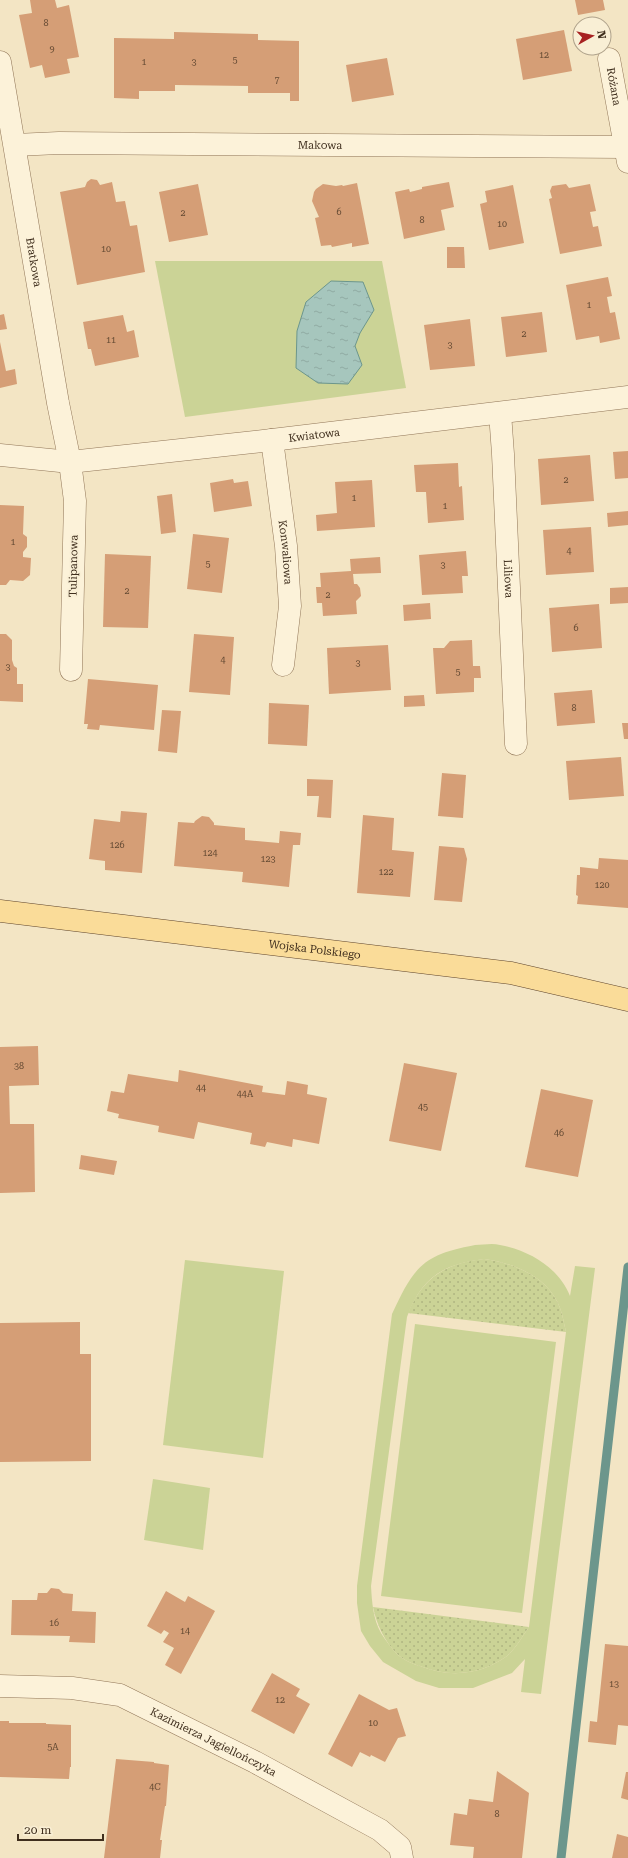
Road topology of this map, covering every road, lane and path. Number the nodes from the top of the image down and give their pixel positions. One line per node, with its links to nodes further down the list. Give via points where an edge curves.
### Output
1 (609, 59): 4 (street, Różana)
2 (0, 62): 3 (street, Bratkowa)
3 (15, 145): 4 (street, Makowa, via 58,143); 9 (street, Bratkowa)
4 (626, 155)
5 (628, 397): 6 (street, Kwiatowa)
6 (500, 413): 7 (street, Kwiatowa); 12 (street, Liliowa)
7 (272, 440): 9 (street, Kwiatowa); 10 (street, Konwaliowa, via 286,546 290,606)
8 (0, 455): 9 (street, Kwiatowa)
9 (70, 462): 11 (street, Tulipanowa, via 75,501)
10 (283, 665)
11 (71, 670)
12 (516, 744)
13 (0, 911): 14 (main road, Wojska Polskiego, via 511,973)
14 (628, 1000)
15 (0, 1686): 16 (street, Kazimierza Jagiellończyka, via 72,1688 120,1695 255,1762 380,1830 400,1847)
16 (402, 1858)

